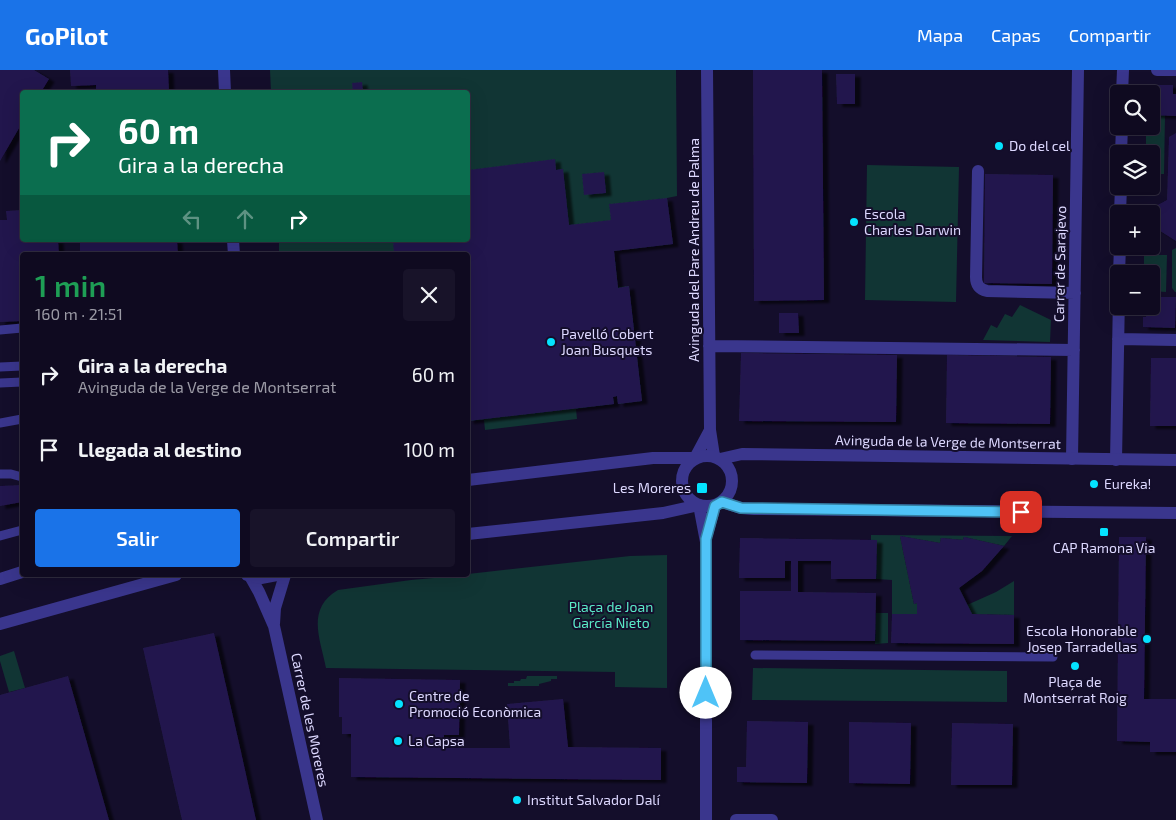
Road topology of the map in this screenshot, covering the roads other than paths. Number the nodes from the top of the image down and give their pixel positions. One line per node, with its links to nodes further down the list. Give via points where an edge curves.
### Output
1 (224, 70): 8 (street)
2 (707, 70): 16 (street, Avinguda del Pare Andreu de Palma)
3 (1078, 70): 10 (street, Carrer de Sarajevo)
4 (1123, 70): 7 (street)
5 (1157, 70): 6 (street)
6 (1176, 70)
7 (1122, 85)
8 (225, 90)
9 (978, 171): 10 (street, via 976,277 981,289)
10 (1075, 293): 17 (street, Carrer de Sarajevo)
11 (1119, 315): 14 (street)
12 (20, 328): 13 (lane)
13 (0, 330)
14 (1118, 339): 15 (street); 28 (street)
15 (1176, 340)
16 (709, 346): 17 (street); 24 (street, Avinguda del Pare Andreu de Palma)
17 (1074, 350): 27 (street, Carrer de Sarajevo)
18 (20, 366): 19 (lane)
19 (0, 368)
20 (20, 382): 21 (lane)
21 (0, 383)
22 (20, 419): 23 (lane)
23 (0, 423)
24 (710, 430): 25 (street, Avinguda del Pare Andreu de Palma); 26 (street, Avinguda del Pare Andreu de Palma)
25 (695, 458): 26 (street); 32 (street, via 652,458); 34 (street, via 688,463 681,479 685,495)
26 (717, 458): 27 (street, Avinguda de la Verge de Montserrat, via 742,454); 33 (street, via 731,472 732,482 728,496)
27 (1072, 459): 28 (street, Avinguda de la Verge de Montserrat)
28 (1116, 460): 29 (street, Avinguda de la Verge de Montserrat)
29 (1176, 460)
30 (0, 474): 31 (lane)
31 (20, 476)
32 (470, 480)
33 (719, 504): 34 (street); 35 (street, via 748,508); 39 (street)
34 (699, 505): 37 (street, via 663,513); 39 (street)
35 (1176, 513)
36 (20, 531): 38 (lane)
37 (470, 534)
38 (0, 536)
39 (706, 539): 50 (street)
40 (20, 573): 44 (street)
41 (169, 577): 45 (street)
42 (249, 577): 46 (street, Carrer de les Moreres)
43 (284, 577): 46 (street, Carrer de les Moreres, via 275,608)
44 (0, 579)
45 (0, 624)
46 (274, 626): 49 (street, Carrer de les Moreres)
47 (755, 655): 48 (lane)
48 (1053, 657)
49 (317, 820)
50 (706, 820)
51 (736, 820): 52 (street)
52 (772, 820)

